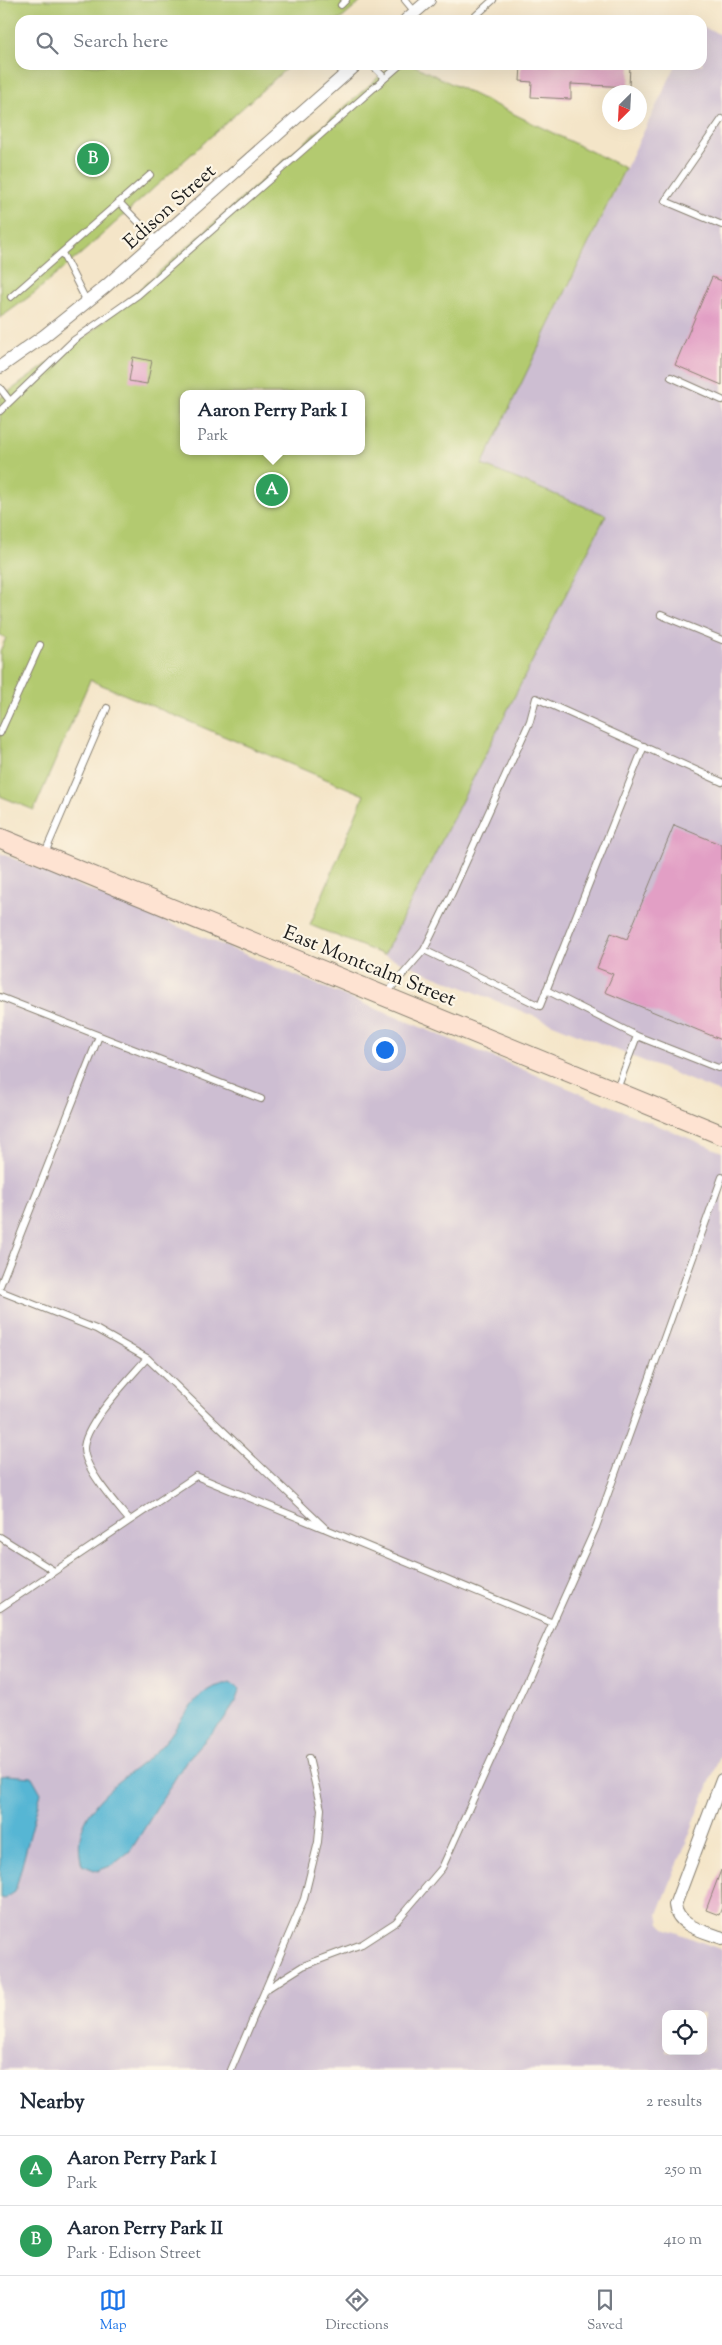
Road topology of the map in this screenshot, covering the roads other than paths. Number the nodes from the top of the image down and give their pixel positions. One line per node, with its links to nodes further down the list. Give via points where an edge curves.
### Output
1 (405, 0): 4 (lane)
2 (429, 0): 5 (street)
3 (493, 0): 6 (lane)
4 (411, 15)
5 (412, 15)
6 (476, 15)
7 (350, 70): 15 (street, Edison Street)
8 (377, 70): 10 (lane)
9 (394, 70): 10 (lane)
10 (385, 78): 23 (lane, via 138,295 74,340)
11 (722, 119): 14 (lane, via 665,201)
12 (150, 175): 13 (lane)
13 (119, 202): 15 (lane); 16 (lane)
14 (722, 225)
15 (157, 242): 18 (street, Edison Street)
16 (62, 252): 17 (lane); 18 (lane)
17 (10, 298)
18 (87, 302): 19 (street, Edison Street)
19 (0, 367)
20 (671, 377): 22 (lane)
21 (0, 388): 23 (lane)
22 (722, 400)
23 (10, 401): 24 (lane)
24 (0, 412)
25 (661, 615): 26 (lane)
26 (722, 640)
27 (40, 645): 29 (lane)
28 (107, 708): 33 (lane)
29 (0, 733)
30 (644, 746): 31 (lane); 34 (lane, via 536,698 530,721); 35 (lane)
31 (722, 782)
32 (0, 838): 33 (main road, East Montcalm Street)
33 (44, 856): 36 (main road, East Montcalm Street)
34 (424, 950): 35 (lane, via 540,1006); 36 (lane)
35 (546, 990): 39 (lane)
36 (385, 996): 41 (main road, East Montcalm Street)
37 (0, 997): 38 (lane)
38 (99, 1036): 42 (lane); 45 (lane)
39 (637, 1036): 40 (lane); 41 (lane)
40 (722, 1067)
41 (616, 1091): 43 (main road, East Montcalm Street)
42 (261, 1099)
43 (722, 1134)
44 (722, 1178): 53 (lane, via 596,1527)
45 (0, 1286)
46 (0, 1291): 47 (lane, via 96,1329)
47 (147, 1358): 48 (lane, via 92,1423 84,1449 94,1476); 49 (lane)
48 (129, 1520): 49 (lane, via 196,1476); 51 (lane)
49 (326, 1529): 53 (lane)
50 (0, 1536): 51 (lane)
51 (54, 1571): 52 (lane)
52 (0, 1608)
53 (553, 1623): 57 (lane, via 442,1868 396,1922 362,1944 302,1966)
54 (309, 1758): 57 (lane, via 321,1809 318,1842 304,1899)
55 (722, 1780): 56 (street, via 676,1898 676,1912 687,1924)
56 (722, 1938)
57 (265, 1990): 58 (lane)
58 (231, 2070)

